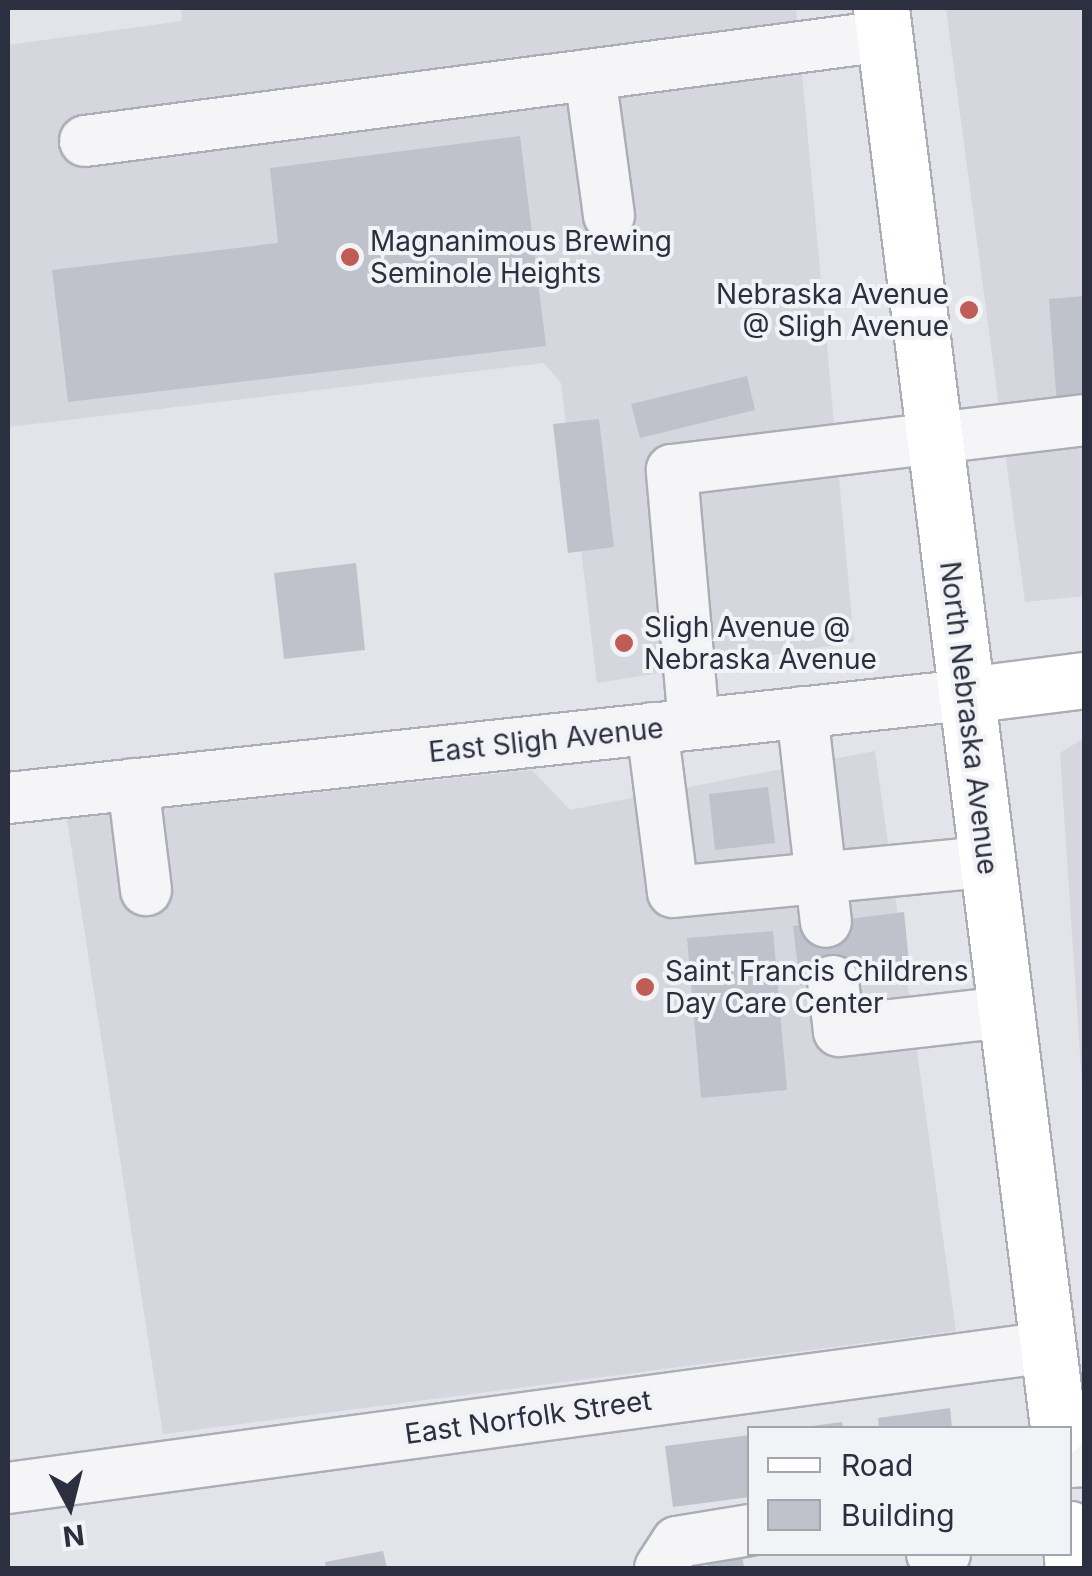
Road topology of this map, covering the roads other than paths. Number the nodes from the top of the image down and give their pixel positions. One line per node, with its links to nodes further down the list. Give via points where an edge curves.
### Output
1 (883, 22): 2 (street); 6 (main road, North Nebraska Avenue)
2 (590, 75): 3 (street); 4 (street)
3 (85, 141)
4 (609, 216)
5 (1084, 420): 6 (street)
6 (934, 441): 8 (main road, North Nebraska Avenue); 10 (street, via 858,443 672,470)
7 (1084, 680): 8 (main road, East Sligh Avenue)
8 (966, 695): 9 (street, East Sligh Avenue); 13 (main road, North Nebraska Avenue)
9 (802, 712): 10 (street, East Sligh Avenue); 15 (street)
10 (673, 726): 11 (street, East Sligh Avenue); 15 (street, via 673,892)
11 (133, 784): 12 (street, East Sligh Avenue); 14 (street)
12 (8, 798)
13 (987, 862): 15 (street); 17 (main road, North Nebraska Avenue)
14 (146, 890)
15 (824, 899)
16 (833, 981): 17 (street, via 839,1031)
17 (1006, 1012): 18 (main road, North Nebraska Avenue)
18 (1048, 1347): 19 (main road, North Nebraska Avenue); 20 (street, East Norfolk Street)
19 (1058, 1426)
20 (8, 1488)
21 (747, 1530): 22 (street, via 677,1542)
22 (660, 1568)

